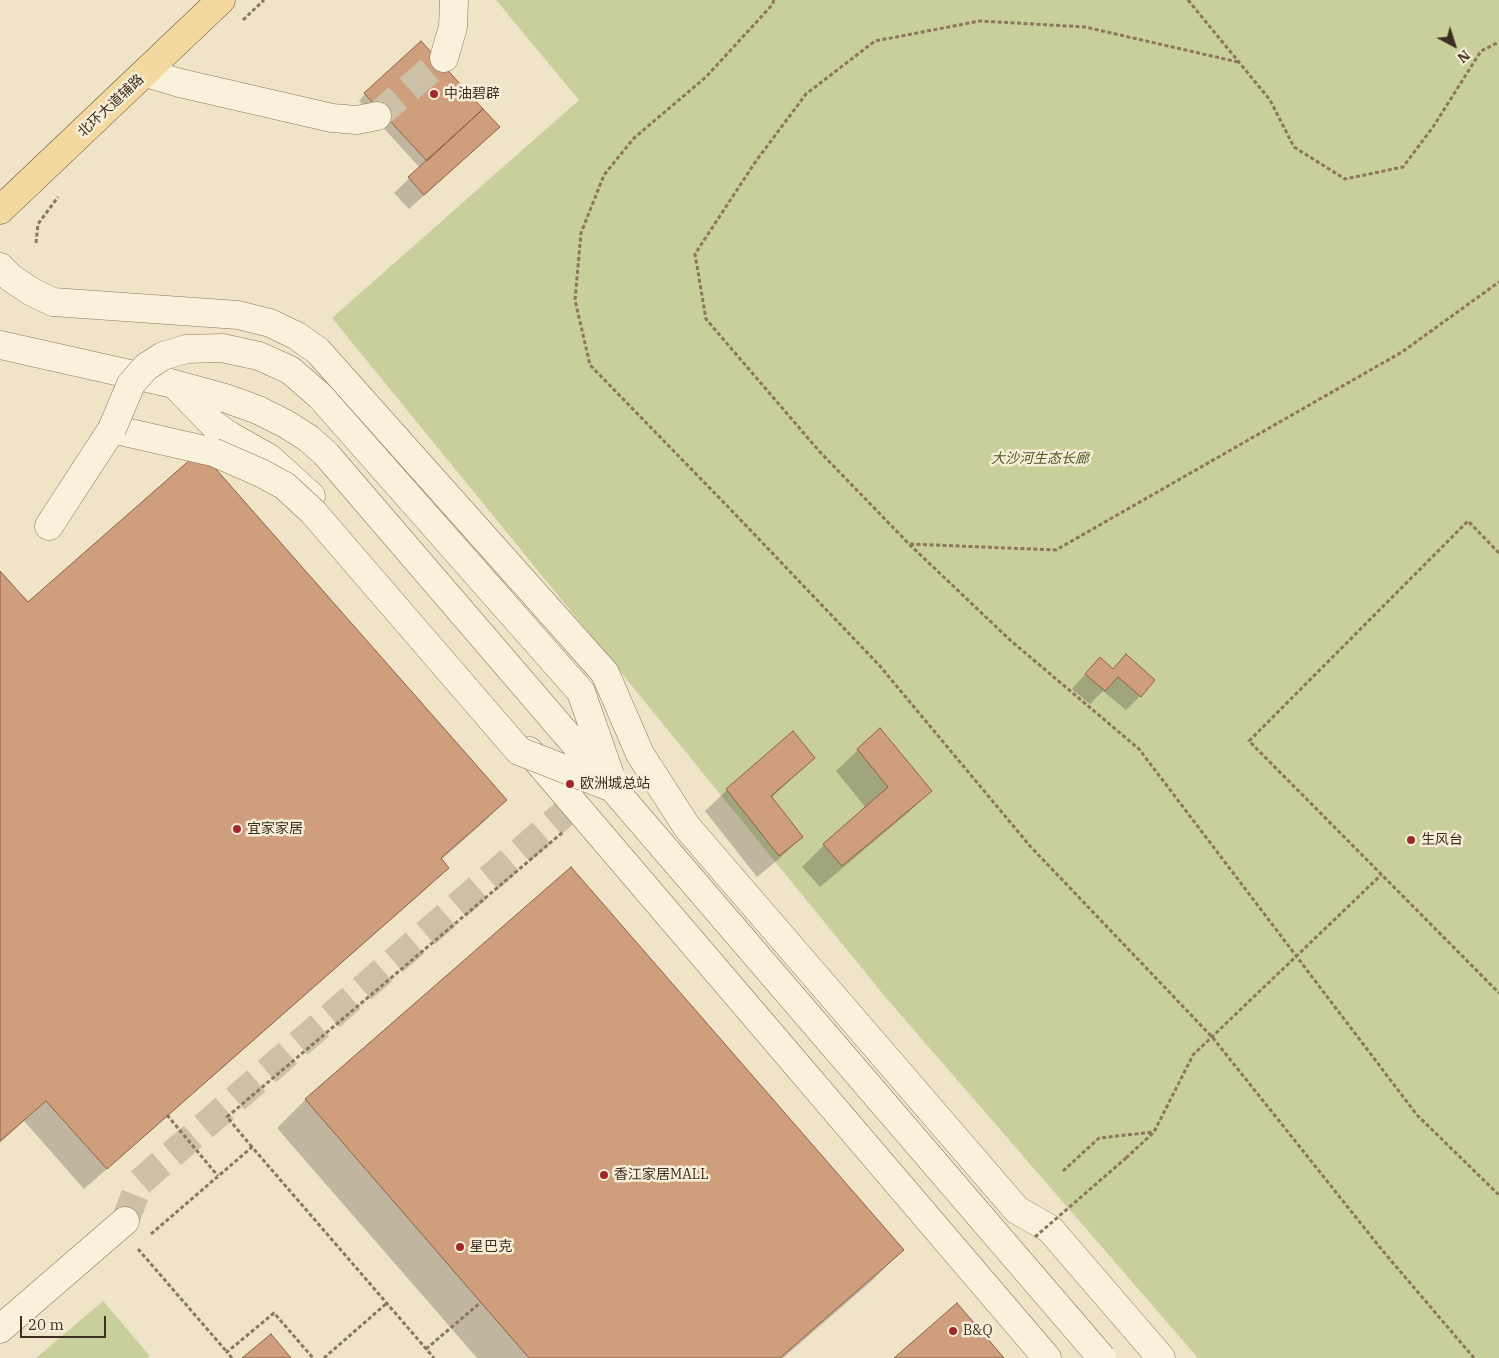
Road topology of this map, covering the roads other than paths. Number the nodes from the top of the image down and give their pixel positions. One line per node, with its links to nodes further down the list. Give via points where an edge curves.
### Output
1 (221, 0): 4 (main road, 北环大道辅路)
2 (454, 0): 3 (lane, via 453,28)
3 (444, 58)
4 (146, 73): 5 (lane, via 332,118 357,120); 6 (main road, 北环大道辅路)
5 (377, 116)
6 (0, 210)
7 (0, 267): 12 (lane, via 32,292 53,302 238,315 270,323 318,351 605,673)
8 (0, 344): 9 (lane)
9 (174, 384): 13 (lane, bridge, via 258,410 308,438 326,454); 14 (lane, via 213,424 269,458 308,493)
10 (112, 430): 11 (lane); 13 (lane, bridge, via 213,452 285,486 313,512 519,751); 13 (lane, bridge, via 130,384 146,367 163,356 186,349 222,348 260,356 290,370 320,396 582,692)
11 (49, 526)
12 (640, 754): 14 (lane); 19 (lane, via 687,827 1004,1195 1017,1210 1050,1229)
13 (614, 789): 18 (lane, bridge)
14 (579, 810): 17 (lane)
15 (125, 1222): 16 (lane)
16 (0, 1329)
17 (1047, 1358)
18 (1102, 1358)
19 (1161, 1358)

